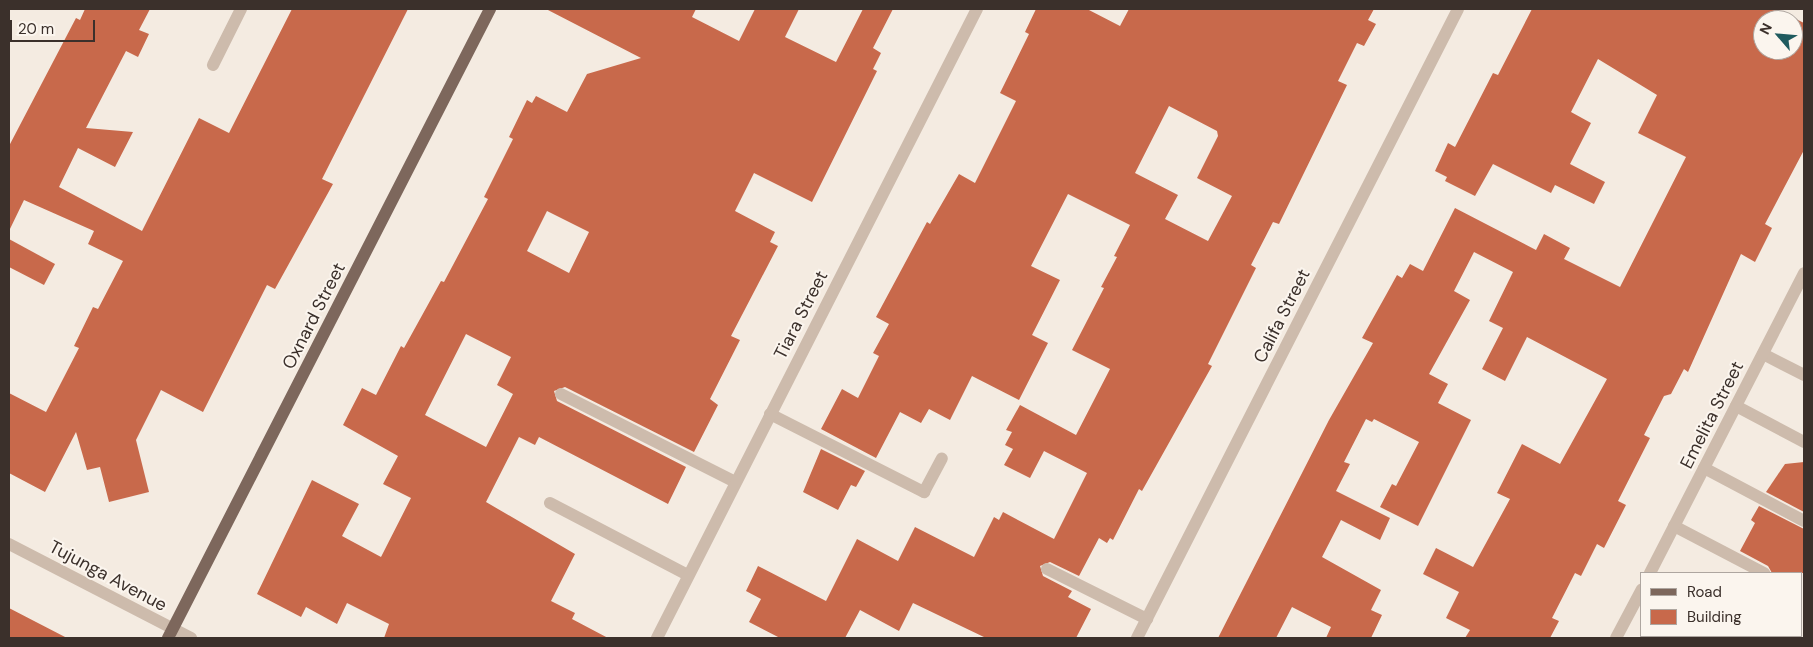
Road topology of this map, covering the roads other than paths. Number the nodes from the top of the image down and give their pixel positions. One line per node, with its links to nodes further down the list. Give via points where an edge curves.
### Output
1 (241, 9): 5 (street)
2 (490, 9): 26 (main road, Oxnard Street)
3 (977, 9): 11 (street, Tiara Street)
4 (1458, 9): 25 (street, Califa Street)
5 (213, 64)
6 (1804, 273): 7 (street, Emelita Street)
7 (1763, 354): 8 (street); 10 (street, Emelita Street)
8 (1804, 375)
9 (561, 394): 15 (street)
10 (1736, 406): 12 (street); 14 (street, Emelita Street)
11 (770, 414): 13 (street, via 924,492); 15 (street, Tiara Street)
12 (1804, 442)
13 (942, 458)
14 (1704, 468): 17 (street); 18 (street, Emelita Street)
15 (735, 482): 23 (street, Tiara Street)
16 (550, 503): 23 (street)
17 (1804, 522)
18 (1674, 526): 21 (street, Emelita Street); 22 (street)
19 (9, 544): 26 (street, Tujunga Avenue)
20 (1046, 568): 25 (street)
21 (1651, 572)
22 (1762, 572)
23 (688, 575): 28 (street, Tiara Street)
24 (1640, 593): 30 (street)
25 (1147, 619): 29 (street, Califa Street)
26 (170, 634): 27 (street, Tujunga Avenue)
27 (191, 638)
28 (657, 638)
29 (1137, 638)
30 (1616, 638)

